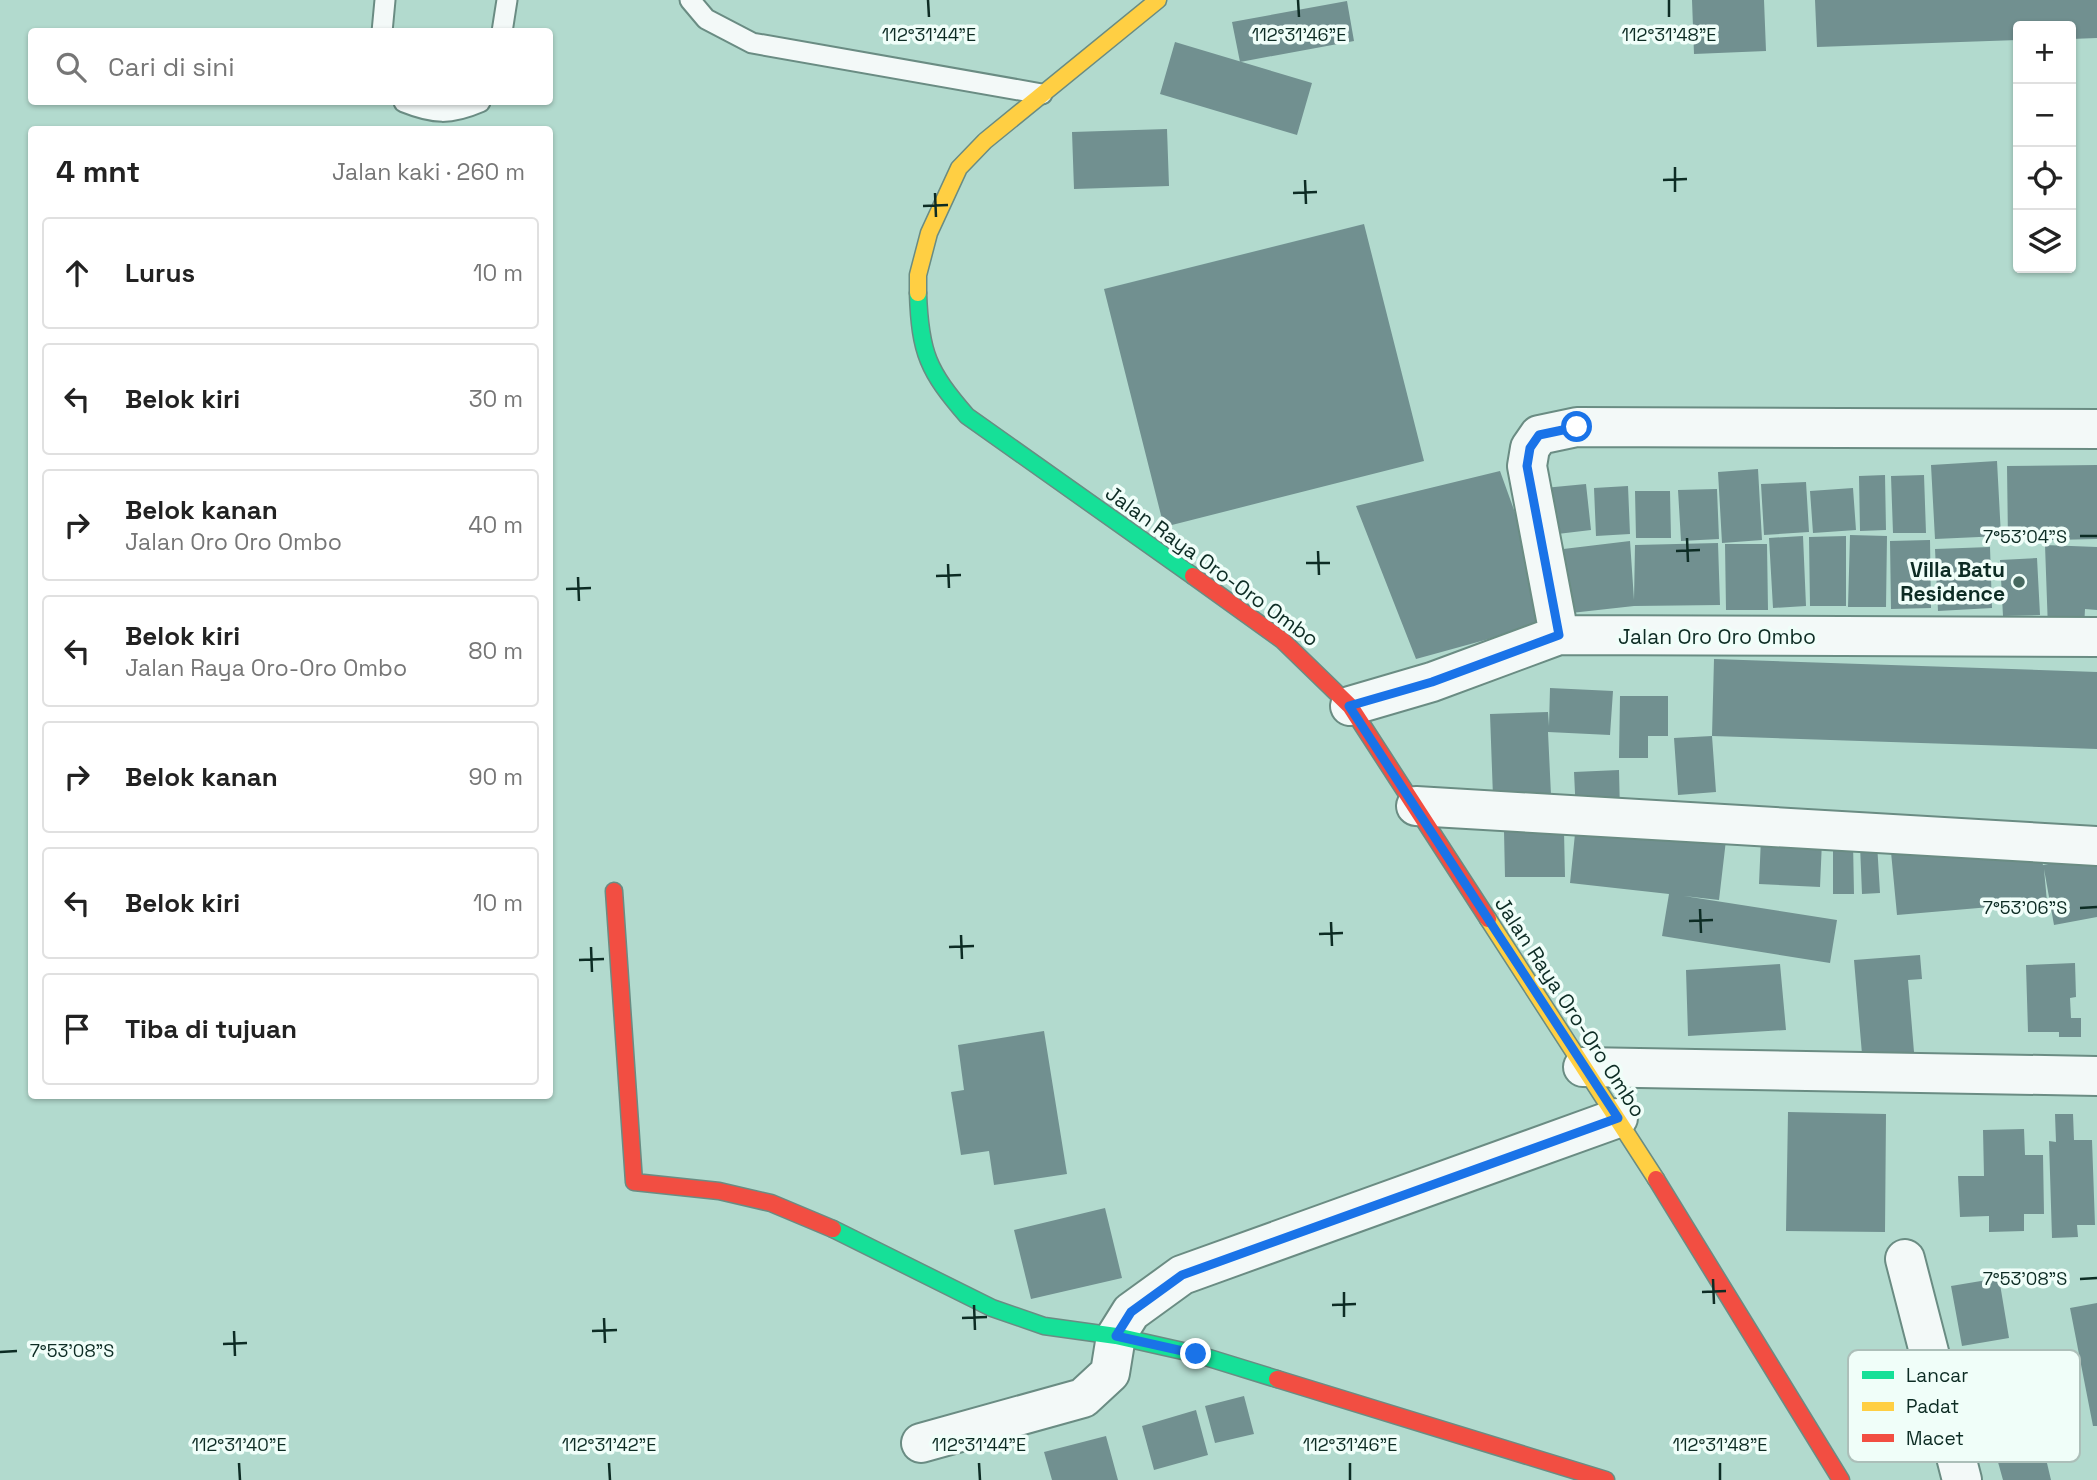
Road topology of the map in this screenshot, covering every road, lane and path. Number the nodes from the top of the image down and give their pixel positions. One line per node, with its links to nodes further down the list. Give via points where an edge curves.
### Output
1 (385, 0): 5 (lane)
2 (507, 0): 6 (lane)
3 (690, 0): 7 (lane, via 706,19 752,43)
4 (1158, 0): 7 (main road, Jalan Raya Oro-Oro Ombo)
5 (382, 28)
6 (503, 28)
7 (1043, 94): 13 (main road, Jalan Raya Oro-Oro Ombo, via 959,168 929,233 918,275 919,313 923,351 938,383 967,416 1282,640)
8 (411, 105): 9 (lane, via 426,111 458,112)
9 (473, 105)
10 (2097, 429): 11 (street, via 1577,427 1539,435 1530,448 1527,466)
11 (1559, 635): 12 (street, Jalan Oro Oro Ombo); 13 (street, Jalan Oro Oro Ombo, via 1432,682)
12 (2097, 637)
13 (1349, 706): 14 (main road, Jalan Raya Oro-Oro Ombo)
14 (1416, 806): 15 (street); 17 (main road, Jalan Raya Oro-Oro Ombo)
15 (2097, 846)
16 (614, 891): 21 (main road, via 635,1182 719,1191 771,1203 854,1237 992,1308 1044,1326)
17 (1583, 1067): 18 (street); 19 (main road, Jalan Raya Oro-Oro Ombo)
18 (2097, 1076)
19 (1618, 1118): 21 (street, via 1182,1275 1131,1312); 26 (main road, Jalan Raya Oro-Oro Ombo)
20 (1905, 1259): 22 (street)
21 (1116, 1336): 23 (street, via 1110,1373 1083,1398); 25 (main road, via 1196,1354)
22 (1928, 1350)
23 (921, 1443)
24 (1957, 1462): 27 (street)
25 (1606, 1480)
26 (1841, 1480)
27 (1962, 1480)

